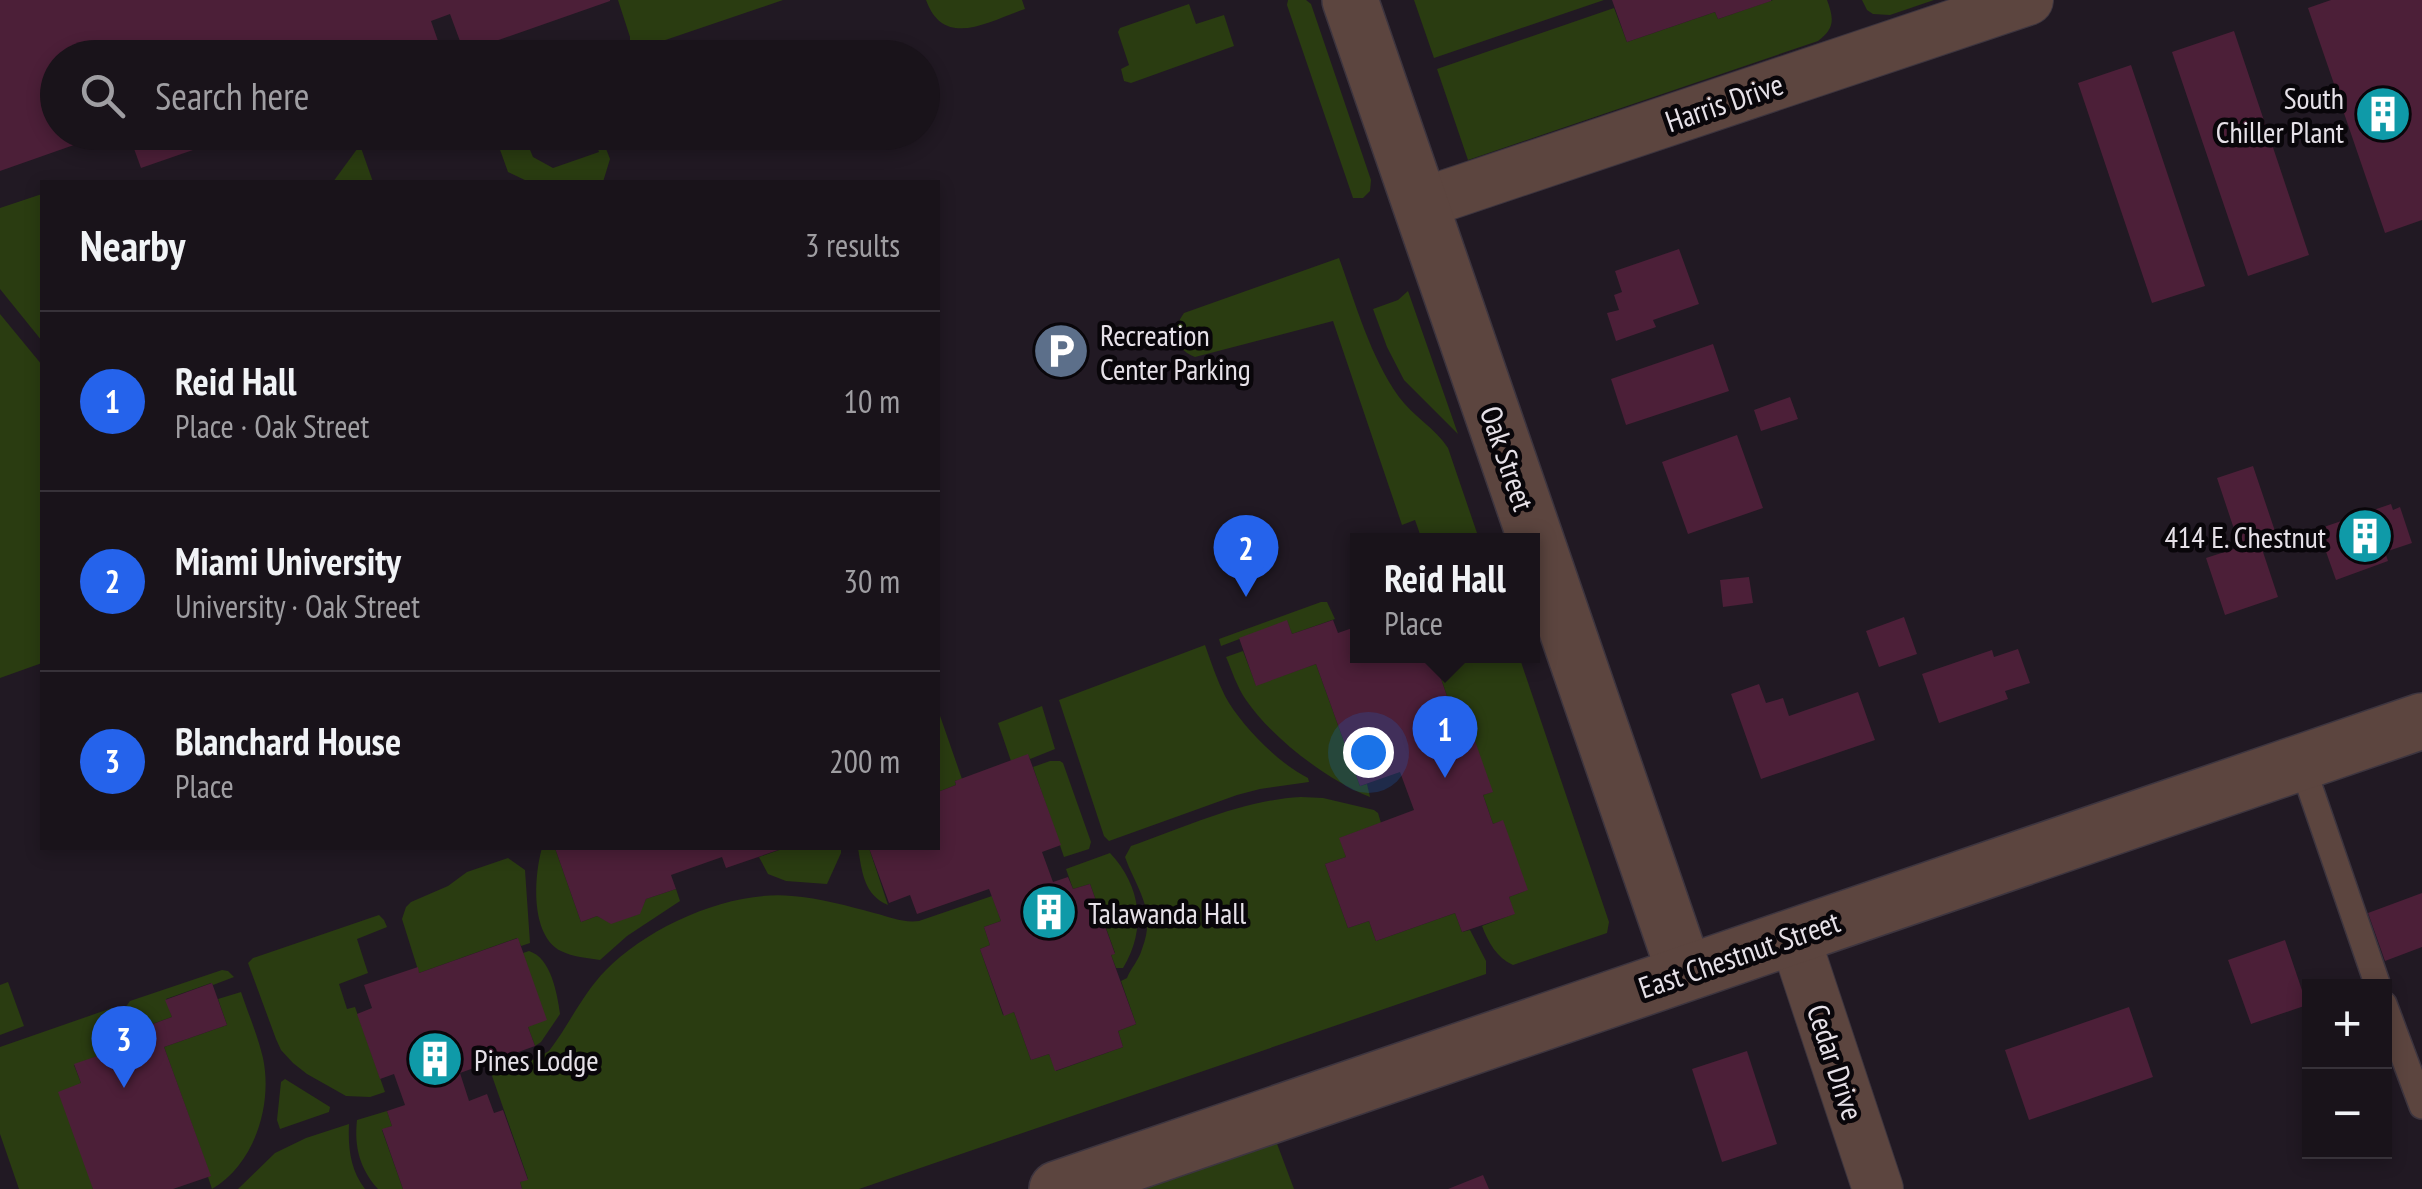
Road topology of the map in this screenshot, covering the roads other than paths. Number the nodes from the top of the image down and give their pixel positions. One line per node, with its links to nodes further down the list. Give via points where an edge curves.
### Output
1 (1350, 0): 3 (street, Oak Street)
2 (2028, 0): 3 (street, Harris Drive)
3 (1420, 204): 4 (street, Oak Street)
4 (1533, 533)
5 (1540, 554): 9 (street, Oak Street)
6 (2422, 721): 7 (street, East Chestnut Street)
7 (2302, 762): 8 (street, East Chestnut Street); 10 (lane)
8 (1794, 936): 9 (street, East Chestnut Street); 14 (street, Cedar Drive)
9 (1684, 973): 13 (street, East Chestnut Street)
10 (2376, 979)
11 (2392, 1025): 12 (lane)
12 (2422, 1106)
13 (1058, 1189)
14 (1878, 1189)

